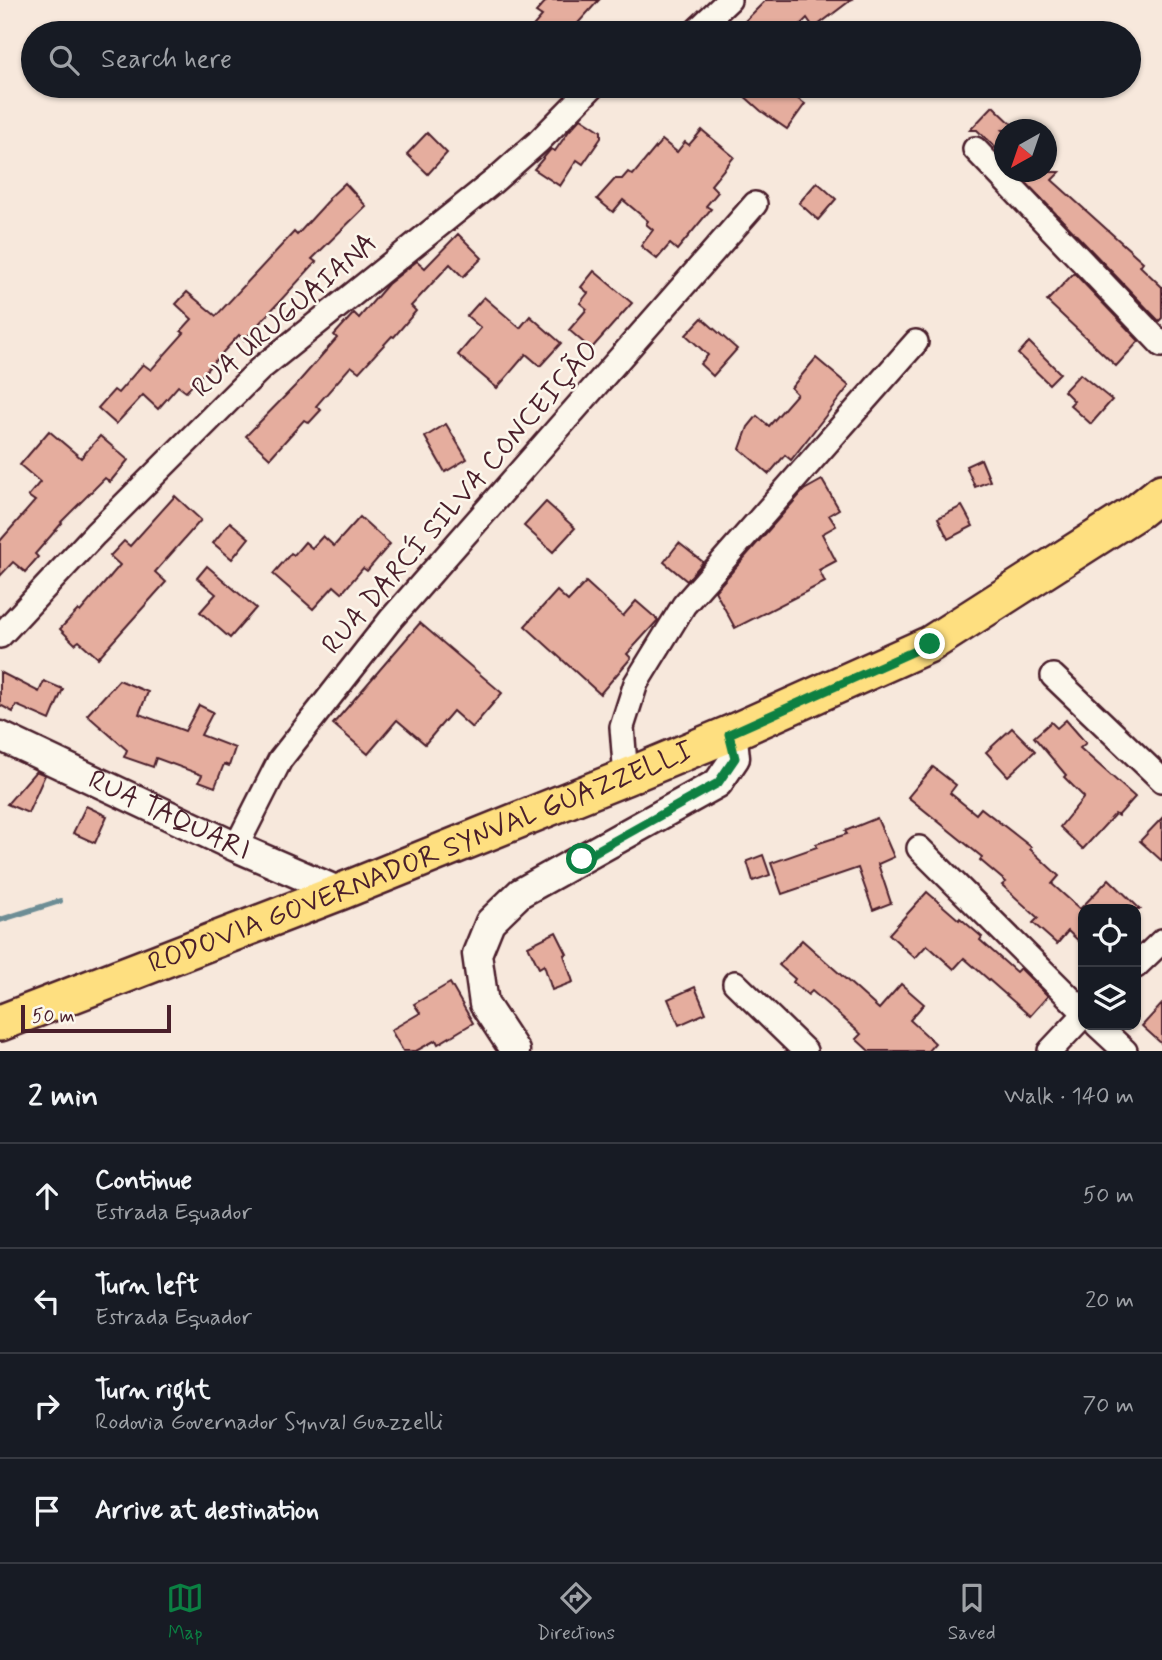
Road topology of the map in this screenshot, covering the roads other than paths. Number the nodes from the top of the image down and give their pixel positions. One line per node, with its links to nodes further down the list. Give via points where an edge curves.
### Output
1 (729, 0): 2 (street)
2 (707, 21)
3 (581, 98): 9 (street, RUA URUGUAIANA, via 494,181 260,369)
4 (975, 149): 7 (street)
5 (755, 204): 15 (street, RUA DARCÍ SILVA CONCEIÇÃO, via 391,619 280,760)
6 (916, 342): 13 (street, via 684,605 636,683 622,727)
7 (1162, 345)
8 (1162, 492): 11 (main road, RODOVIA GOVERNADOR SYNVAL GUAZZELLI, via 930,644)
9 (0, 636)
10 (1053, 676): 14 (street)
11 (729, 734): 13 (main road, RODOVIA GOVERNADOR SYNVAL GUAZZELLI); 25 (street, via 735,758 718,783 520,893 491,922 477,954 484,1004)
12 (0, 736): 15 (street, RUA TAQUARI)
13 (626, 777): 17 (main road, RODOVIA GOVERNADOR SYNVAL GUAZZELLI)
14 (1162, 780)
15 (236, 847): 17 (street, RUA TAQUARI)
16 (919, 848): 21 (street)
17 (340, 892): 23 (main road, RODOVIA GOVERNADOR SYNVAL GUAZZELLI)
18 (1162, 941): 19 (street)
19 (1141, 961)
20 (735, 983): 26 (street)
21 (1078, 1009)
22 (1078, 1020): 27 (street)
23 (0, 1023)
24 (1102, 1030): 28 (street)
25 (515, 1051)
26 (805, 1051)
27 (1050, 1051)
28 (1125, 1051)

